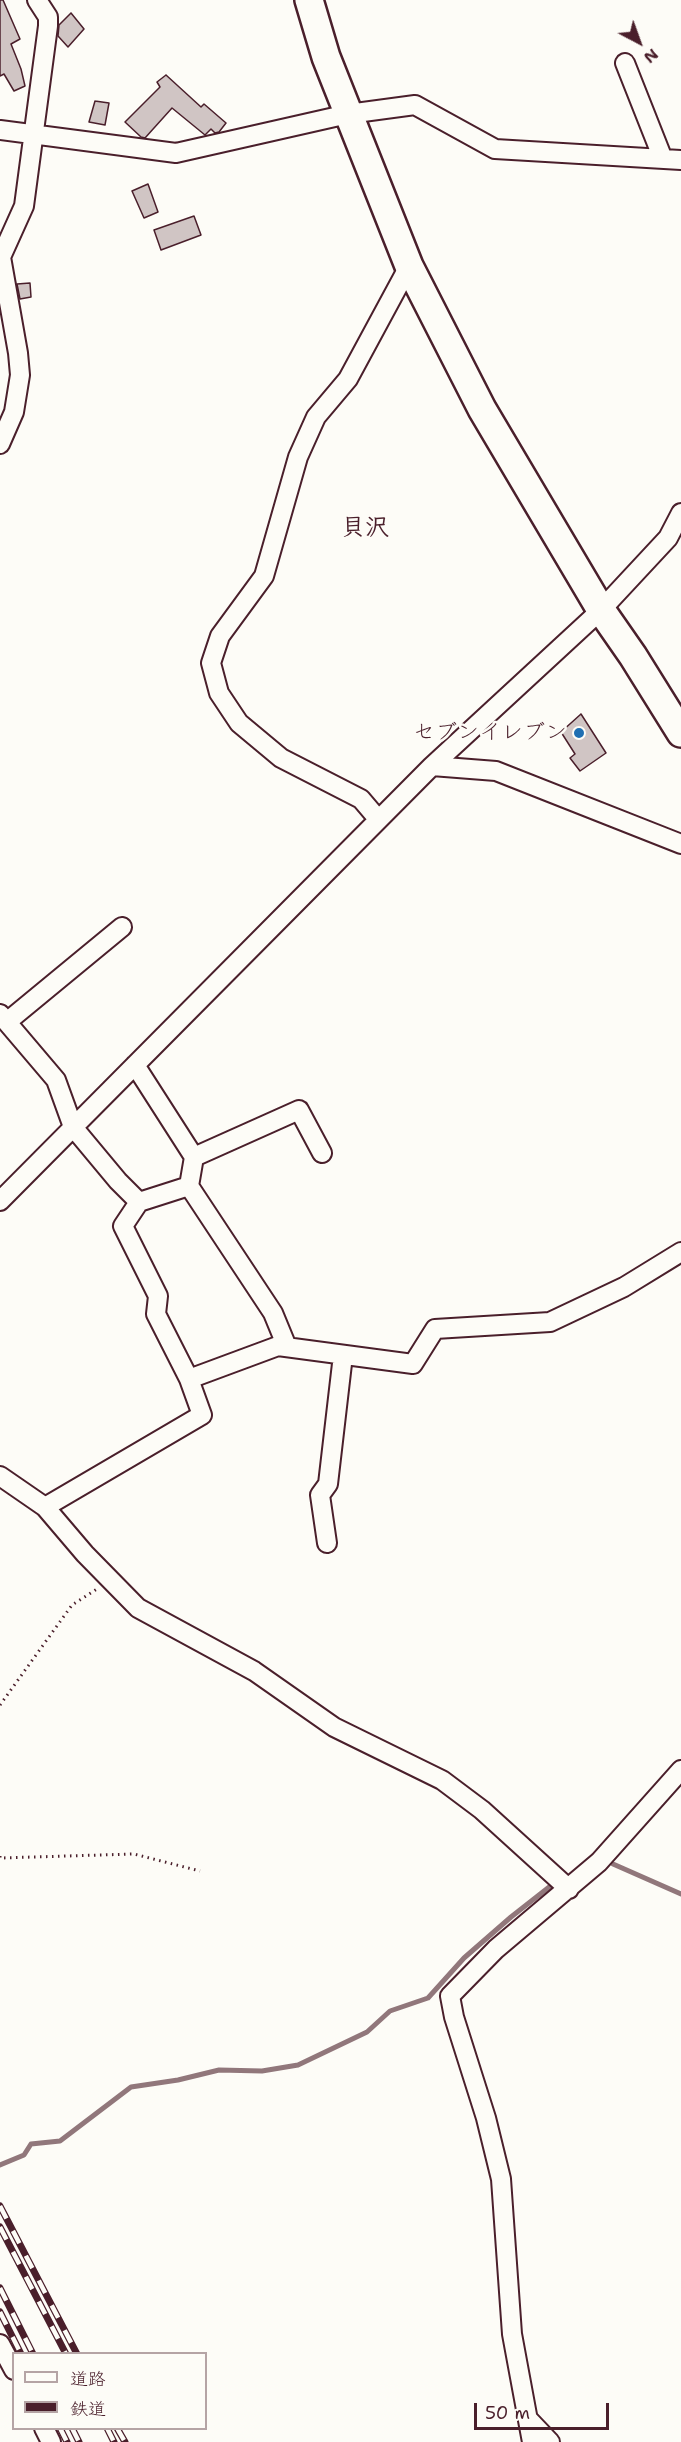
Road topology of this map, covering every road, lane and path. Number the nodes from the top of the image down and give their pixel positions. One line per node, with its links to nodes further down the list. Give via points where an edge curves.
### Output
1 (37, 0): 6 (street, via 48,16 48,26)
2 (309, 0): 4 (street)
3 (626, 63): 7 (street)
4 (348, 114): 6 (street, via 177,153); 7 (street, via 415,105 495,149); 9 (street)
5 (0, 130): 6 (street)
6 (33, 136): 10 (street, via 24,206 1,257 20,375 14,412)
7 (663, 159): 8 (street)
8 (681, 160)
9 (409, 266): 12 (street, via 482,409); 15 (street, via 348,379 316,417 298,457 264,576 220,636 211,663 219,693 239,723 281,758 362,799)
10 (0, 444)
11 (681, 513): 12 (street, via 668,538)
12 (601, 610): 13 (street); 14 (street)
13 (681, 733)
14 (432, 766): 15 (street); 16 (street, via 496,771)
15 (378, 819): 19 (street)
16 (681, 844)
17 (122, 927): 18 (street)
18 (4, 1018): 20 (street, via 56,1080)
19 (135, 1065): 20 (street); 22 (street)
20 (74, 1127): 24 (street); 25 (street)
21 (322, 1153): 22 (street, via 299,1110)
22 (194, 1157): 23 (street)
23 (189, 1186): 25 (street); 27 (street, via 273,1313)
24 (0, 1201)
25 (139, 1202): 29 (street, via 123,1226 158,1296 156,1314)
26 (681, 1252): 28 (street, via 624,1287 550,1322 435,1329 413,1364)
27 (287, 1347): 28 (street); 29 (street, via 278,1346)
28 (344, 1355): 32 (street, via 328,1485 320,1494)
29 (189, 1379): 31 (street, via 202,1414)
30 (0, 1476): 31 (street)
31 (45, 1507): 33 (street)
32 (327, 1544)
33 (111, 1580): 34 (path, via 72,1605); 38 (street, via 138,1608 254,1671 334,1727 442,1780 482,1810)
34 (0, 1705)
35 (681, 1770): 38 (street, via 599,1862)
36 (0, 1856): 37 (path, via 134,1854)
37 (200, 1871)
38 (569, 1889): 41 (street, via 496,1949 450,1996 501,2178 512,2334)
39 (0, 2344): 40 (street)
40 (12, 2366)
41 (529, 2420): 42 (street); 43 (street)
42 (532, 2442)
43 (550, 2442)

